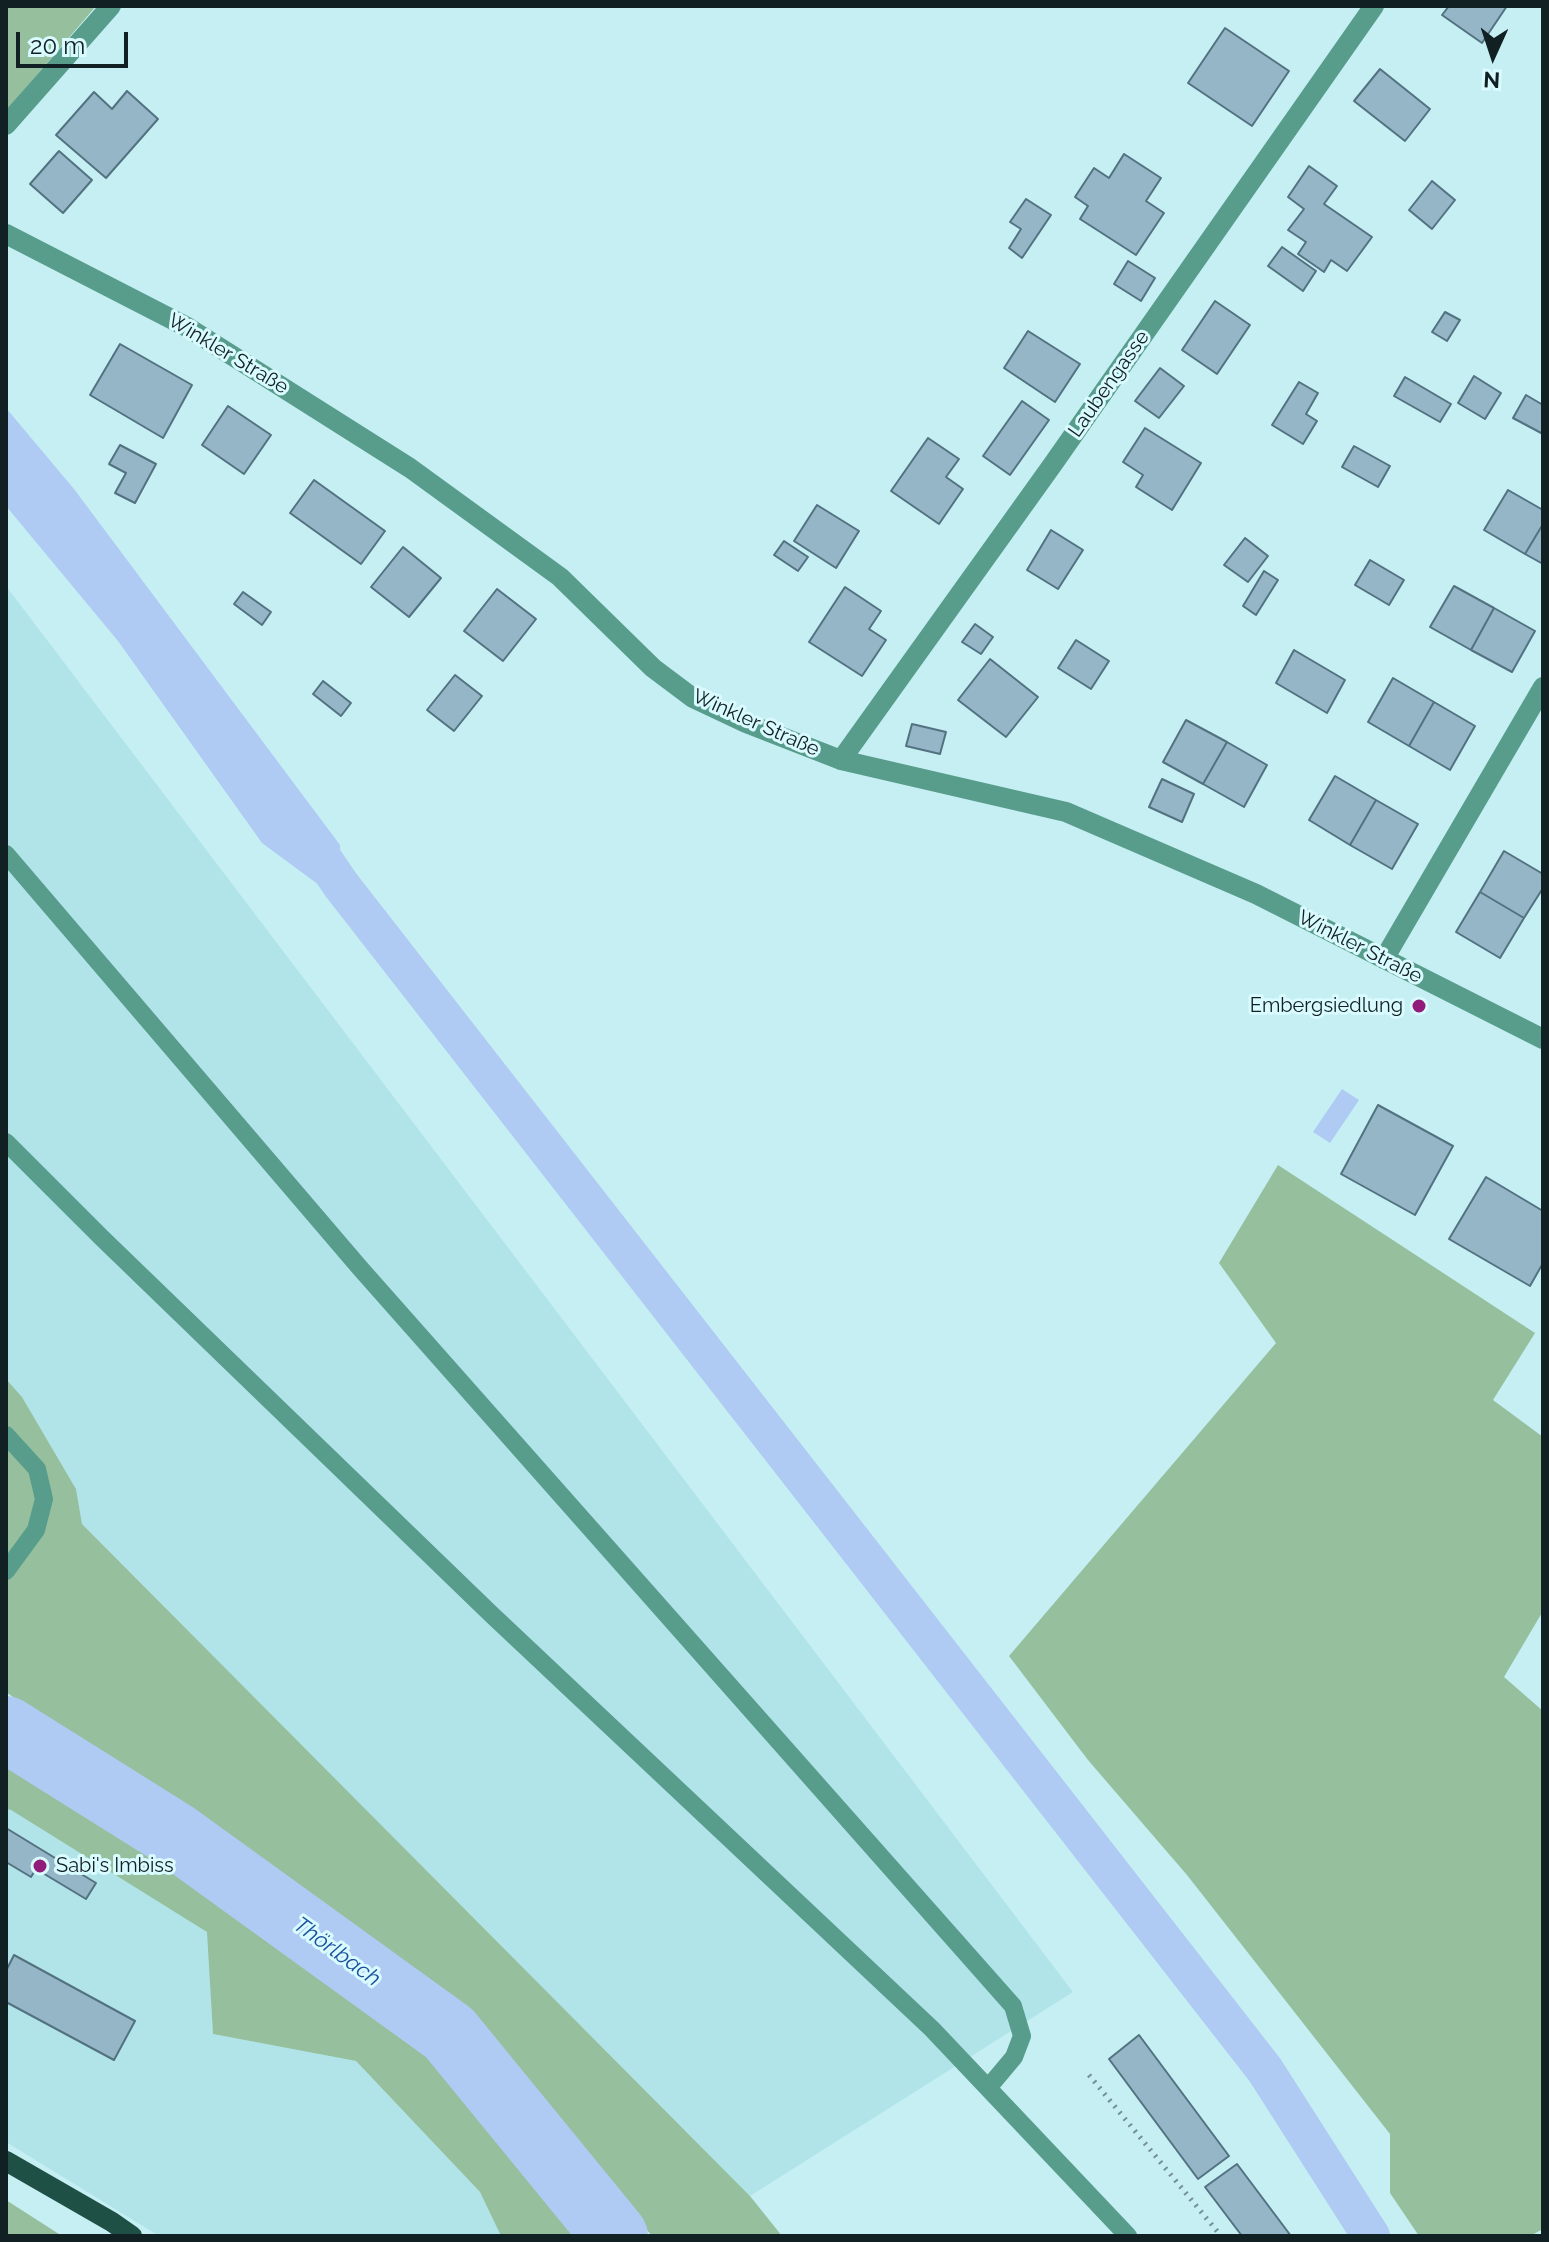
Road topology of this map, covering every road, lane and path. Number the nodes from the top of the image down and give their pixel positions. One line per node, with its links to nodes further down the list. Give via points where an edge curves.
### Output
1 (111, 6): 3 (street)
2 (1374, 6): 6 (street, Laubengasse)
3 (6, 125)
4 (6, 234): 6 (street, Winkler Straße, via 187,327 410,468 560,577 653,668 693,698)
5 (1543, 687): 8 (street)
6 (841, 760): 8 (street, Winkler Straße, via 1066,812 1256,894)
7 (6, 854): 14 (lane, via 360,1268 1013,2006 1022,2036 1014,2057)
8 (1384, 959): 9 (street, Winkler Straße)
9 (1543, 1039)
10 (6, 1142): 14 (lane)
11 (6, 1435): 12 (lane, via 37,1469 44,1499 36,1530)
12 (6, 1571)
13 (1089, 2075): 18 (path)
14 (988, 2088): 17 (lane)
15 (6, 2161): 16 (main road)
16 (132, 2236)
17 (1128, 2236)
18 (1221, 2236)

